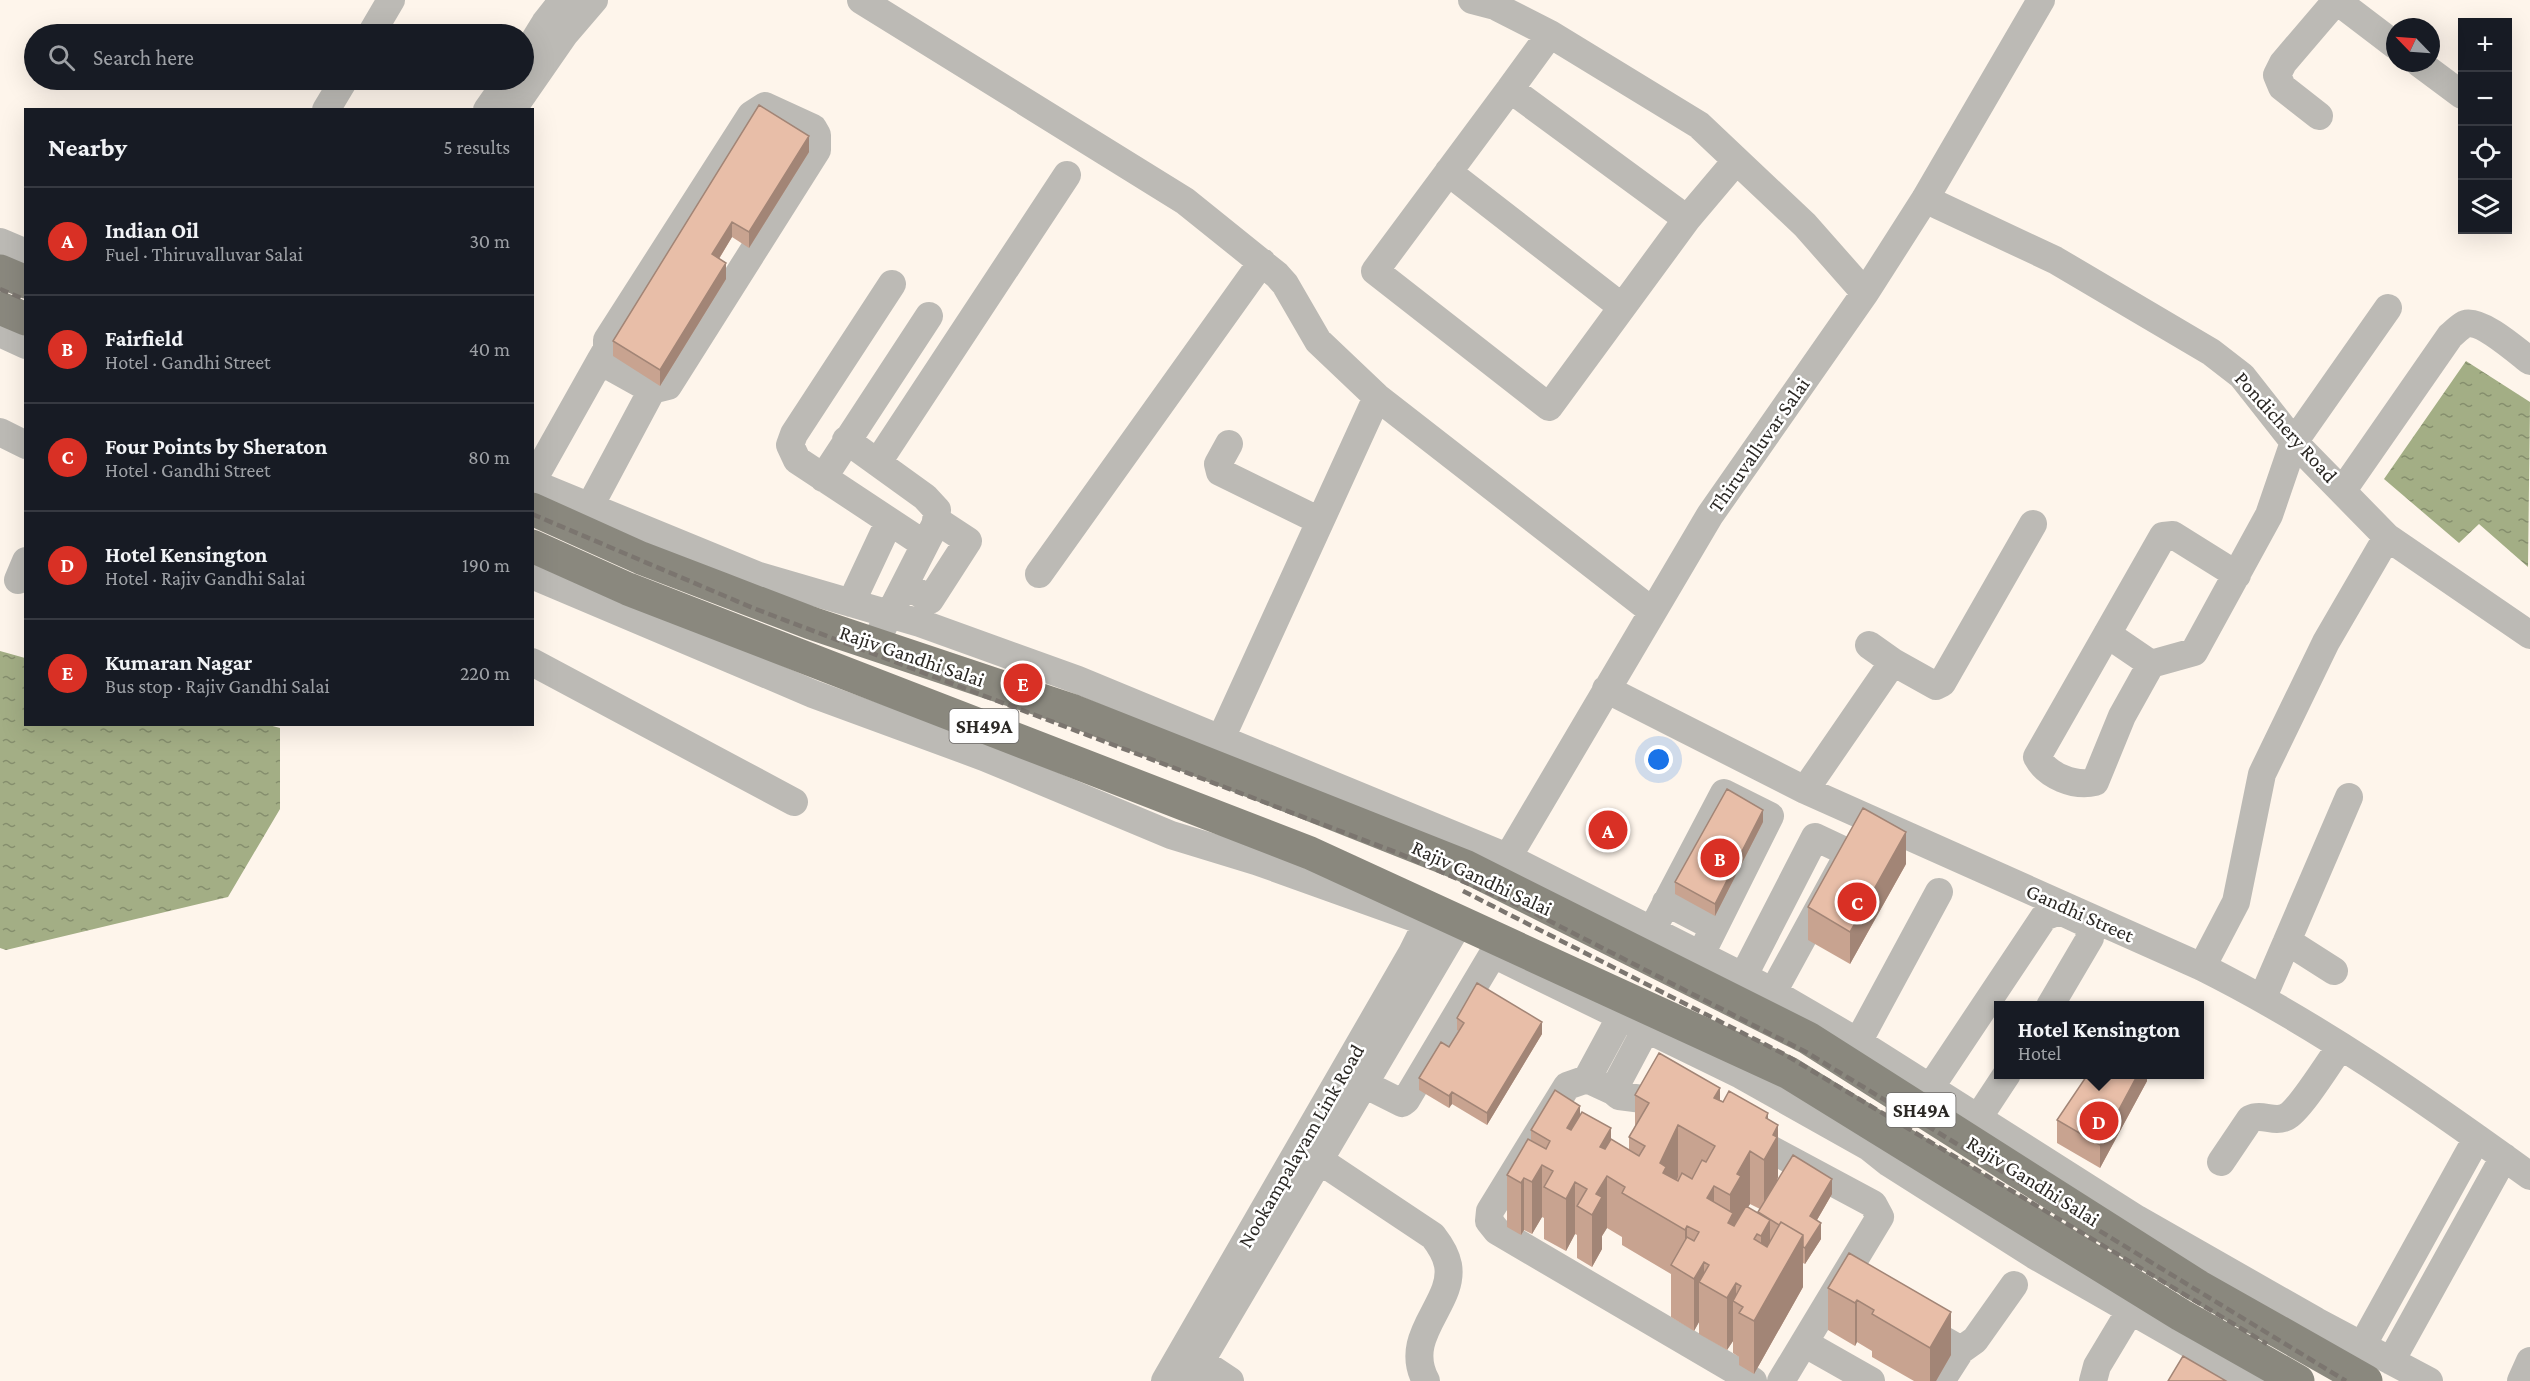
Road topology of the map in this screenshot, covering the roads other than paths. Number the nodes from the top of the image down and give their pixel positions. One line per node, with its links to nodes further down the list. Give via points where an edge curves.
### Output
1 (391, 0): 8 (street)
2 (563, 0): 11 (street)
3 (594, 0): 13 (street)
4 (861, 0): 30 (street, via 1185,201)
5 (1472, 0): 9 (street, via 1495,6)
6 (2336, 0): 10 (street); 22 (street, via 2277,75 2282,87)
7 (2036, 7): 26 (street, Thiruvalluvar Salai)
8 (376, 24)
9 (1550, 34): 14 (street); 23 (street, via 1699,125)
10 (2386, 38)
11 (534, 41)
12 (2431, 72): 18 (street)
13 (534, 79)
14 (1510, 89): 24 (street); 27 (street)
15 (338, 90): 19 (street)
16 (501, 90): 20 (street)
17 (526, 90): 21 (street)
18 (2458, 91)
19 (327, 108)
20 (489, 108)
21 (513, 108)
22 (2319, 116)
23 (1736, 161): 27 (street); 34 (street, via 1805,225)
24 (1448, 172): 35 (street); 35 (street, via 1376,271 1549,407)
25 (1067, 175): 51 (street)
26 (1925, 199): 34 (street, Thiruvalluvar Salai); 48 (street, Pondichery Road, via 2055,260 2211,352 2242,376)
27 (1687, 219): 35 (street)
28 (0, 242): 29 (street)
29 (24, 252)
30 (1262, 262): 45 (street, via 1285,284 1317,341); 64 (street)
31 (0, 271): 32 (main road)
32 (24, 281)
33 (892, 284): 53 (street, via 790,445 796,460)
34 (1865, 293): 70 (street, Thiruvalluvar Salai, via 1710,515)
35 (1622, 307)
36 (0, 308): 39 (main road)
37 (2388, 308): 48 (street)
38 (929, 316): 47 (street)
39 (24, 318)
40 (0, 333): 41 (street)
41 (24, 344)
42 (600, 361): 44 (street); 44 (street, via 607,340 751,115 765,106 813,128 817,150 668,386); 52 (street)
43 (2530, 361): 55 (street, via 2475,324 2460,328 2450,336)
44 (652, 390): 56 (street)
45 (1377, 397): 58 (street); 70 (street)
46 (0, 432): 50 (street)
47 (846, 440): 51 (street); 53 (street)
48 (2294, 442): 55 (street, Pondichery Road); 65 (street, via 2269,515)
49 (1229, 444): 58 (street, via 1218,464 1220,472)
50 (24, 445)
51 (878, 462): 61 (street, via 933,504 937,510)
52 (534, 478)
53 (823, 478): 59 (street)
54 (534, 483): 56 (street)
55 (2343, 490): 62 (street, Pondichery Road)
56 (590, 506): 69 (street, via 759,576)
57 (534, 510): 68 (main road, Rajiv Gandhi Salai / SH49A)
58 (1320, 521): 81 (street)
59 (889, 522): 61 (street); 69 (street)
60 (2032, 524): 77 (street, via 1942,683 1936,686)
61 (930, 532): 67 (street); 67 (street, via 968,541 930,600)
62 (2387, 537): 74 (street, Pondichery Road); 94 (street, via 2326,642 2262,774 2236,902)
63 (534, 547): 72 (main road, Rajiv Gandhi Salai / SH49A, via 628,589)
64 (1038, 574)
65 (2237, 575): 73 (street, via 2173,535 2163,536); 79 (street, via 2194,652)
66 (534, 576): 88 (street, via 813,694 984,757 1171,835)
67 (905, 584): 71 (street)
68 (722, 589): 72 (main road); 75 (main road, Rajiv Gandhi Salai / SH49A)
69 (851, 603): 71 (street)
70 (1652, 611): 80 (street, Thiruvalluvar Salai)
71 (889, 615): 75 (street); 81 (street, via 1078,680)
72 (711, 620): 88 (main road, Rajiv Gandhi Salai / SH49A, via 1310,853)
73 (2107, 634): 79 (street); 79 (street, via 2037,758 2043,768 2083,785 2096,782 2122,716)
74 (2530, 635)
75 (875, 644): 81 (main road, Rajiv Gandhi Salai / SH49A)
76 (1869, 645): 77 (street)
77 (1893, 662): 82 (street)
78 (534, 663): 84 (street)
79 (2151, 664)
80 (1606, 689): 82 (street, Gandhi Street); 85 (street, Thiruvalluvar Salai)
81 (1214, 753): 85 (main road, Rajiv Gandhi Salai / SH49A, via 1465,866)
82 (1805, 790): 94 (street, Gandhi Street)
83 (2349, 797): 91 (street)
84 (794, 802)
85 (1501, 869): 90 (street); 136 (main road, Rajiv Gandhi Salai / SH49A, via 1808,1038 2198,1286)
86 (1939, 892): 102 (street)
87 (1666, 902): 89 (street); 89 (street, via 1724,793 1770,816); 90 (street)
88 (1443, 921): 92 (street); 106 (street, Nookampalayam Link Road); 125 (street, Nookampalayam Link Road); 135 (main road, Rajiv Gandhi Salai / SH49A, via 1789,1073 2181,1315)
89 (1714, 927): 93 (street)
90 (1651, 932): 93 (street)
91 (2287, 941): 95 (street); 98 (street)
92 (1493, 954): 100 (street); 106 (street, via 1406,1100 1395,1101)
93 (1700, 956): 96 (street)
94 (2202, 967): 98 (street, Gandhi Street)
95 (2334, 970)
96 (1743, 977): 97 (street); 97 (street, via 1815,837 1849,853)
97 (1773, 992): 102 (street)
98 (2262, 997): 103 (street, Gandhi Street)
99 (2052, 1001): 107 (street, via 2090,938 2088,924 2060,911 2044,917)
100 (1621, 1016): 101 (street); 104 (street)
101 (1646, 1029): 108 (street); 117 (street, via 1741,1075 1869,1147)
102 (1858, 1042): 107 (street)
103 (2340, 1047): 110 (street, Gandhi Street); 113 (street, via 2290,1114 2278,1119 2250,1119)
104 (1587, 1079): 108 (street); 128 (street, via 1567,1086 1490,1211 1489,1221 1497,1231)
105 (2004, 1079): 109 (street)
106 (1364, 1084): 112 (street, Nookampalayam Link Road)
107 (1930, 1088): 109 (street)
108 (1613, 1091): 118 (street, via 1619,1096 1689,1105 1873,1204 1880,1217 1852,1286)
109 (1978, 1118): 119 (street, via 2137,1219)
110 (2477, 1138): 111 (street, Gandhi Street); 119 (street)
111 (2504, 1157): 114 (street, Gandhi Street); 122 (street)
112 (1319, 1160): 124 (street, Nookampalayam Link Road); 127 (street, via 1433,1236 1444,1252 1449,1268 1445,1287 1417,1352)
113 (2221, 1162)
114 (2530, 1176)
115 (2014, 1286): 120 (street, via 1975,1340)
116 (1893, 1310): 120 (street)
117 (2130, 1311): 121 (street); 132 (street, via 2097,1366)
118 (1804, 1343): 129 (street); 130 (street)
119 (2362, 1346): 122 (street)
120 (1961, 1350): 131 (street)
121 (2211, 1357): 133 (street); 134 (street)
122 (2391, 1361): 137 (street)
123 (2530, 1361): 138 (street)
124 (1195, 1371): 126 (street)
125 (1165, 1381)
126 (1230, 1381)
127 (1426, 1381)
128 (1753, 1381)
129 (1780, 1381)
130 (1871, 1381)
131 (1941, 1381)
132 (2093, 1381)
133 (2196, 1381)
134 (2254, 1381)
135 (2298, 1381)
136 (2366, 1381)
137 (2429, 1381)
138 (2521, 1381)

